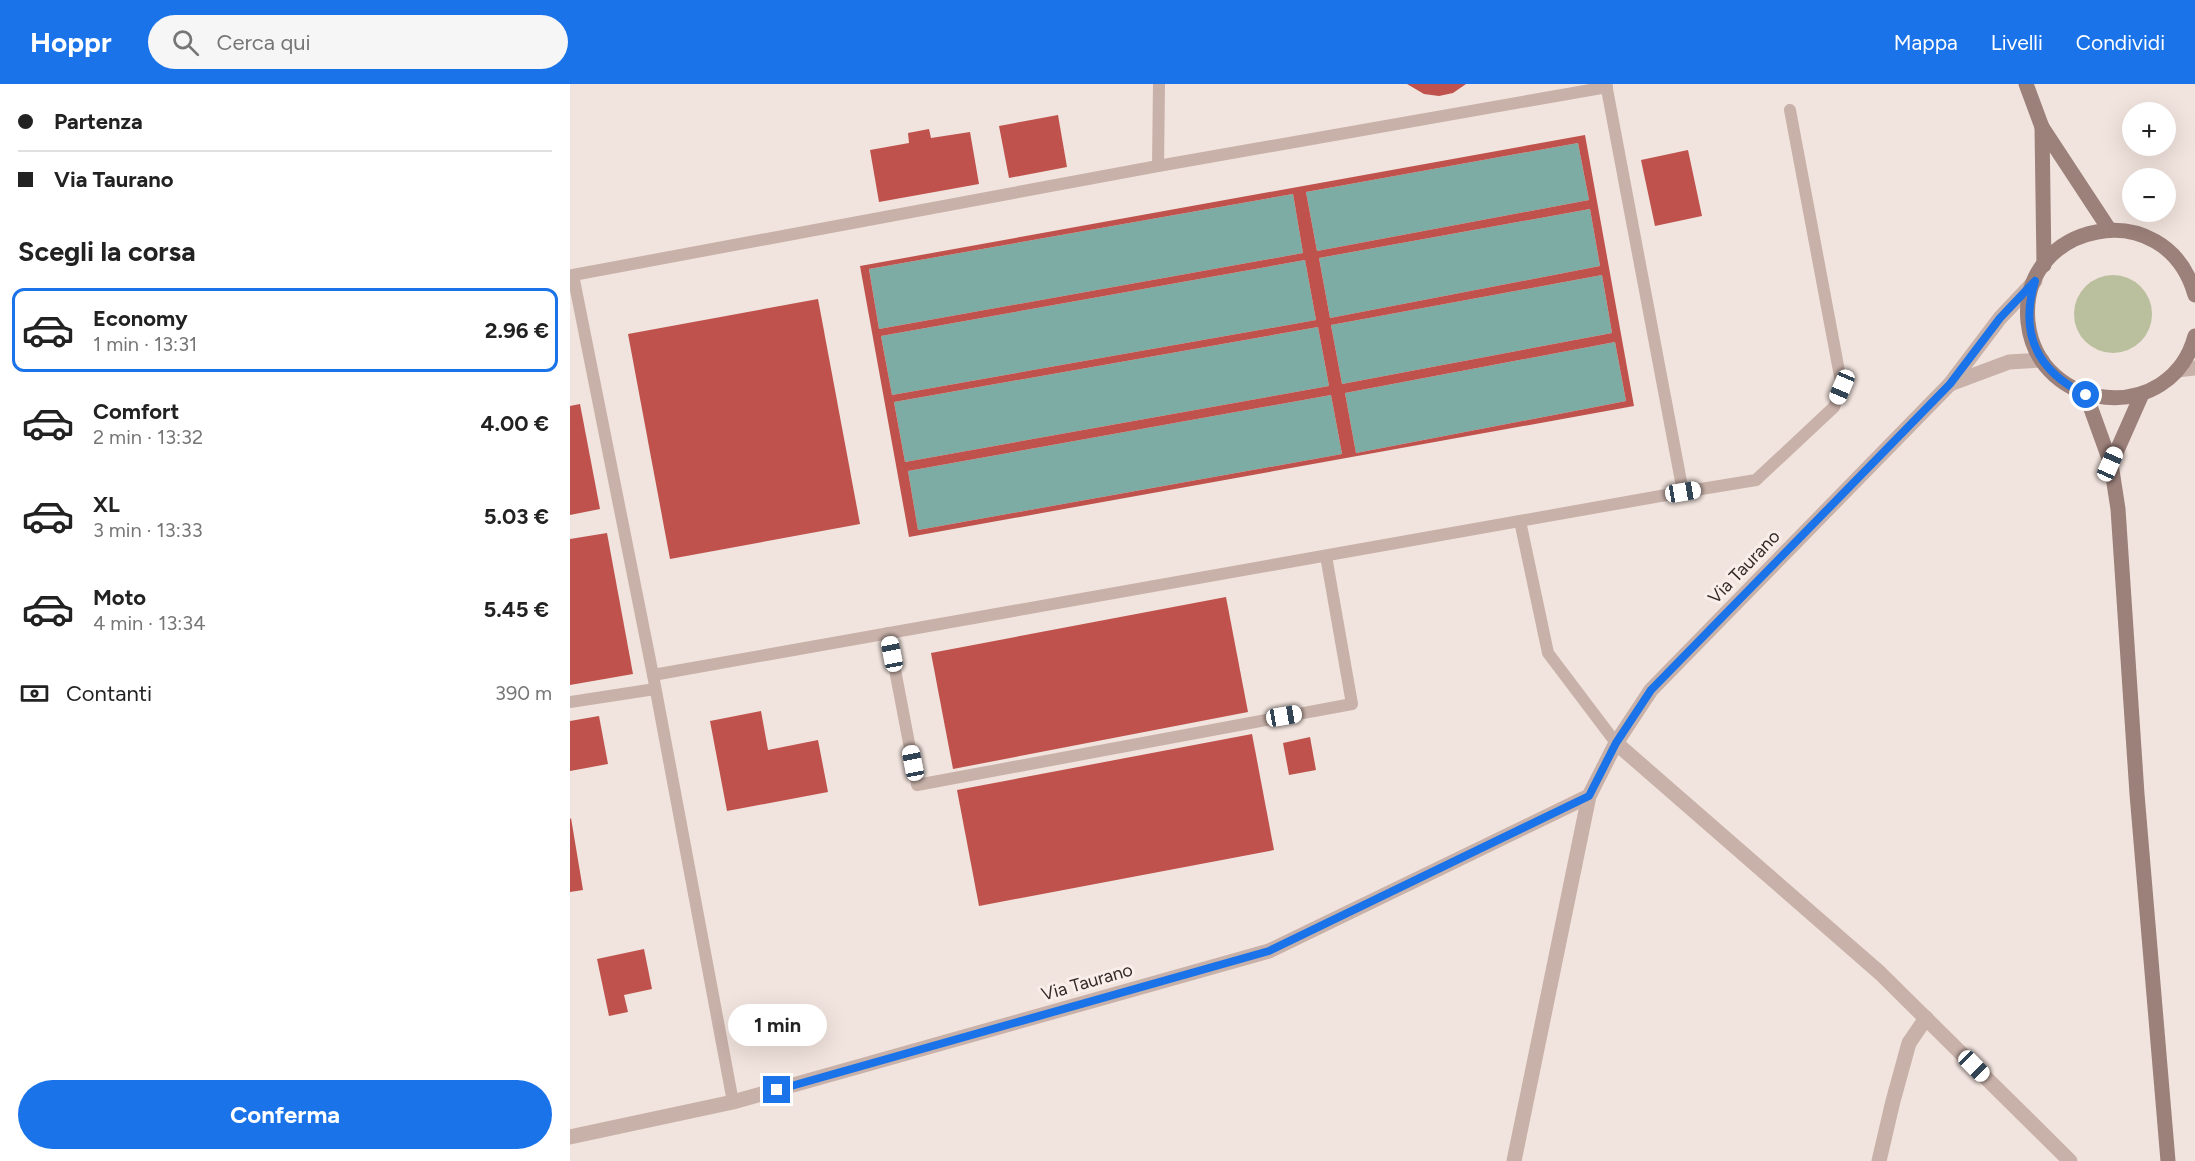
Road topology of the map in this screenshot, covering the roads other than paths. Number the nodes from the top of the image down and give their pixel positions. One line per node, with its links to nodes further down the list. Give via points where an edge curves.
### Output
1 (1159, 84): 6 (lane)
2 (2026, 84): 5 (street)
3 (1606, 86): 6 (lane); 20 (lane)
4 (1790, 110): 20 (lane, via 1842,387 1834,407 1756,480)
5 (2042, 127): 7 (street); 8 (street)
6 (1158, 166): 9 (lane)
7 (2109, 229): 8 (street, via 2084,235 2061,247); 11 (street, via 2134,232 2157,242 2177,258)
8 (2044, 265): 10 (street)
9 (571, 275): 24 (lane)
10 (2035, 281): 13 (street, via 2028,321 2032,342); 16 (street, Via Taurano, via 2000,318)
11 (2195, 295)
12 (2195, 336): 15 (street)
13 (2042, 360): 16 (street, Via Taurano, via 2009,362); 18 (street, via 2069,387)
14 (2195, 368): 15 (street)
15 (2177, 370): 17 (street)
16 (1950, 384): 27 (street, Via Taurano, via 1651,690)
17 (2142, 394): 18 (street, via 2115,399); 19 (street)
18 (2086, 395): 19 (street)
19 (2110, 464): 35 (street, via 2118,509)
20 (1683, 492): 21 (lane)
21 (1520, 521): 22 (lane); 27 (lane, via 1548,652)
22 (1326, 556): 23 (lane); 23 (lane, via 1352,704 917,785)
23 (888, 633): 24 (lane)
24 (653, 675): 25 (lane)
25 (655, 689): 26 (lane); 30 (lane)
26 (570, 702)
27 (1616, 743): 28 (street, Via Taurano); 29 (street, via 1871,965)
28 (1589, 796): 30 (street, Via Taurano, via 1269,951); 32 (street, Via Taurano)
29 (1926, 1018): 33 (street, via 1909,1043); 34 (street)
30 (733, 1102): 31 (street, Via Taurano)
31 (570, 1137)
32 (1514, 1161)
33 (1879, 1161)
34 (2070, 1161)
35 (2168, 1161)

